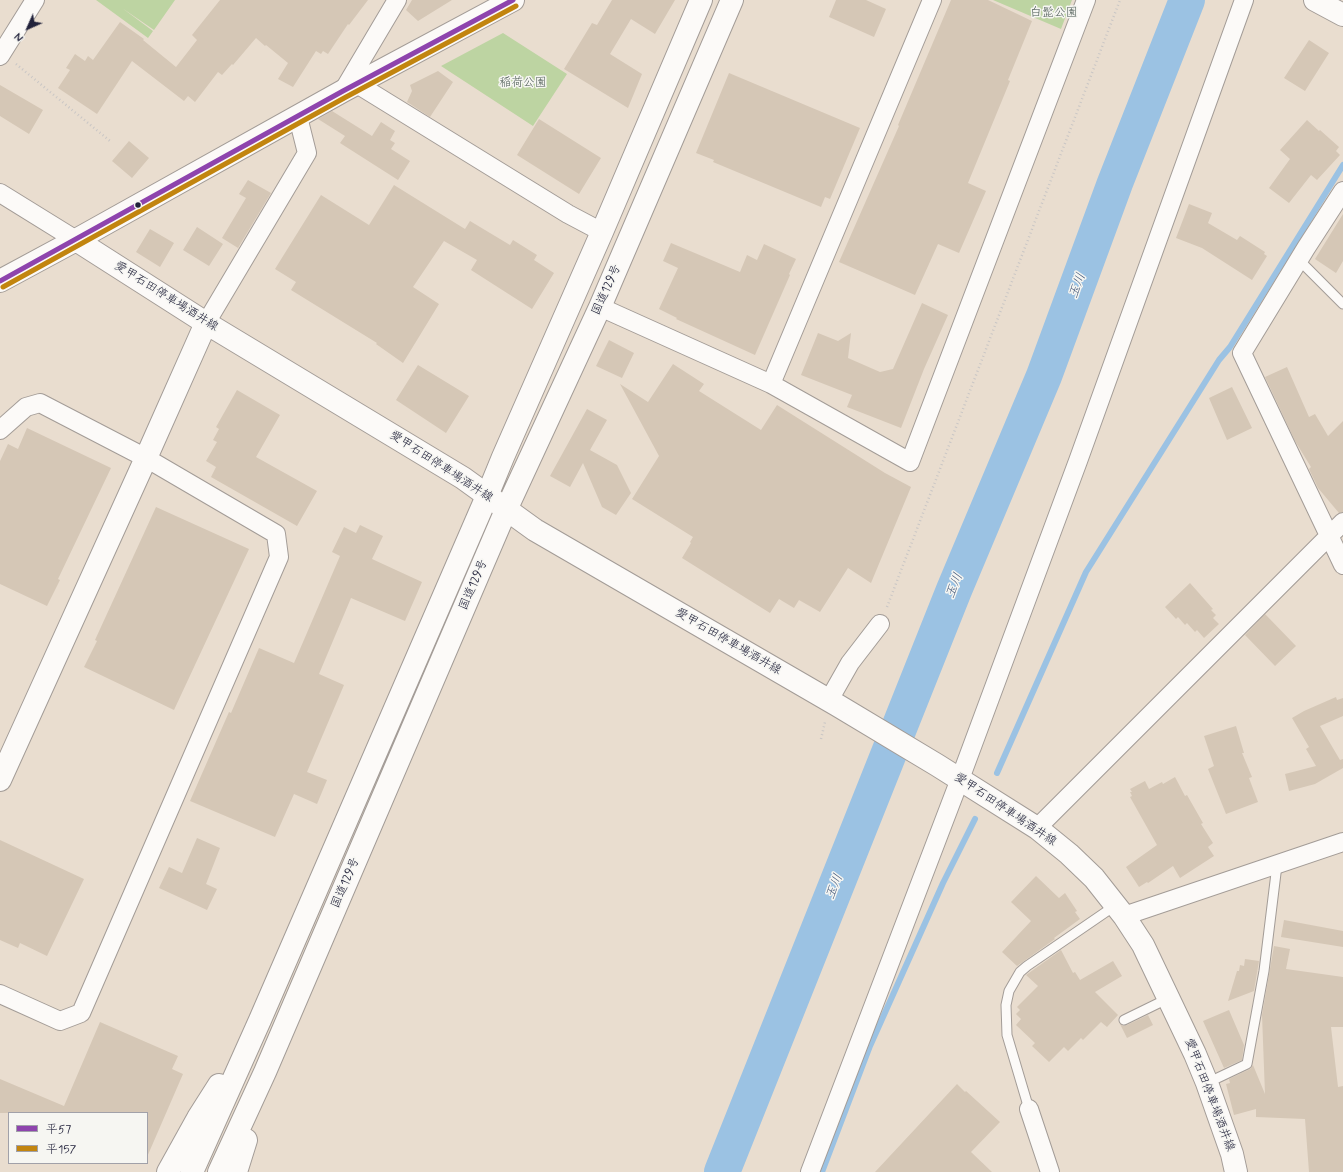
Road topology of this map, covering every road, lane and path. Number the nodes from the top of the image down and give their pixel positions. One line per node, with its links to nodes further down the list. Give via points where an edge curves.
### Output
1 (35, 0): 12 (street)
2 (513, 0): 13 (main road)
3 (732, 0): 23 (main road, 国道129号)
4 (932, 0): 25 (street)
5 (1086, 0): 25 (street, via 910,462)
6 (1120, 0): 33 (path)
7 (1244, 0): 35 (street, via 1081,454)
8 (1315, 0): 11 (main road)
9 (393, 1): 13 (street)
10 (699, 2): 18 (main road, 国道129号)
11 (1343, 15)
12 (1, 53): 15 (path)
13 (350, 88): 14 (main road); 18 (street)
14 (298, 117): 19 (main road); 24 (street, via 307,153)
15 (110, 141)
16 (1343, 191): 20 (street)
17 (0, 193): 19 (street)
18 (602, 232): 28 (main road, 国道129号, via 502,456)
19 (76, 240): 21 (main road); 24 (main road, 愛甲石田停車場酒井線)
20 (1299, 260): 22 (lane); 31 (street, via 1242,353)
21 (0, 281)
22 (1343, 304)
23 (600, 307): 25 (street); 29 (main road, 国道129号)
24 (206, 323): 27 (main road); 28 (main road, 愛甲石田停車場酒井線, via 451,471)
25 (771, 384)
26 (0, 430): 27 (street, via 26,407 40,403)
27 (146, 458): 36 (main road); 41 (street, via 276,534 279,557 81,1013 60,1020)
28 (487, 496): 29 (main road, 愛甲石田停車場酒井線); 43 (main road, 国道129号)
29 (506, 510): 34 (main road, 愛甲石田停車場酒井線); 45 (main road, 国道129号)
30 (1343, 522): 31 (street)
31 (1329, 536): 32 (street); 37 (street)
32 (1343, 565)
33 (880, 624): 34 (street, via 850,663)
34 (831, 712): 35 (main road, 愛甲石田停車場酒井線)
35 (960, 779): 37 (main road, 愛甲石田停車場酒井線); 52 (street)
36 (0, 780)
37 (1037, 828): 40 (main road, 愛甲石田停車場酒井線, via 1070,854)
38 (1343, 842): 39 (street)
39 (1277, 865): 40 (street); 46 (lane, via 1264,971 1247,1064)
40 (1120, 910): 42 (main road, 愛甲石田停車場酒井線, via 1143,945); 47 (lane, via 1027,966 1020,972 1009,991 1006,1005 1007,1036)
41 (0, 994)
42 (1168, 998): 44 (lane); 46 (main road, 愛甲石田停車場酒井線)
43 (260, 1020): 48 (main road, via 198,1118); 49 (main road, 国道129号)
44 (1124, 1020)
45 (265, 1072): 50 (main road, 国道129号); 51 (main road)
46 (1207, 1083): 54 (main road, 愛甲石田停車場酒井線)
47 (1029, 1109): 53 (street)
48 (168, 1172)
49 (192, 1172)
50 (219, 1172)
51 (236, 1172)
52 (810, 1172)
53 (1050, 1172)
54 (1236, 1172)

